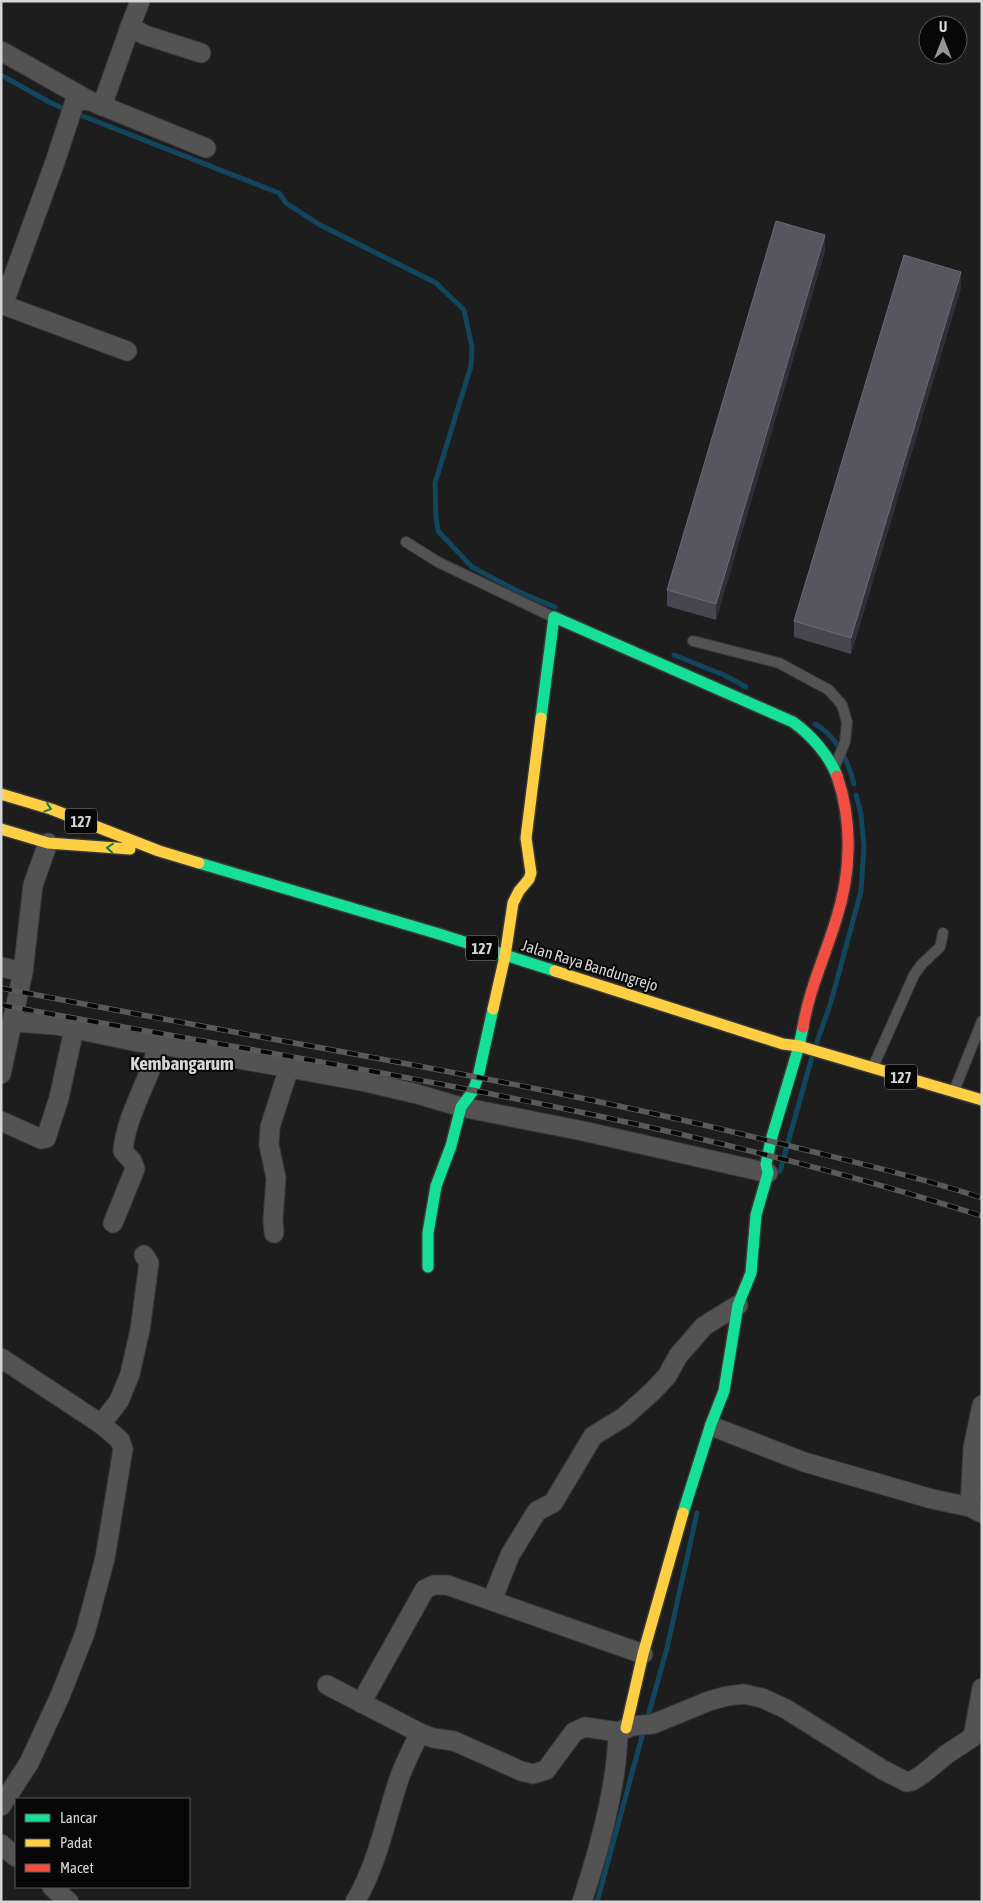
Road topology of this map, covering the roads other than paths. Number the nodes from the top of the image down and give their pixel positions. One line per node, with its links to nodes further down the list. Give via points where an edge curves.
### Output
1 (140, 1): 2 (street)
2 (130, 27): 4 (street); 5 (street)
3 (1, 51): 5 (street)
4 (201, 53)
5 (84, 106): 6 (street); 7 (street, via 55,162)
6 (206, 148)
7 (2, 304): 8 (street)
8 (127, 351)
9 (406, 542): 10 (lane, via 438,562)
10 (554, 617): 12 (street, via 793,722 808,733); 18 (street, via 526,838 531,873 513,903)
11 (693, 641): 12 (lane, via 779,663 829,690 842,705 847,722 845,742)
12 (836, 766): 25 (street, via 844,797 849,858 837,918 807,1003)
13 (1, 794): 16 (street, Jalan Raya Bandungrejo / 127, one-way to 16, via 51,809)
14 (1, 829): 15 (street, Jalan Raya Bandungrejo / 127)
15 (48, 843): 16 (street, Jalan Raya Bandungrejo / 127, one-way to 15); 20 (street, via 33,885)
16 (159, 852): 18 (street, Jalan Raya Bandungrejo / 127)
17 (943, 933): 27 (lane, via 940,948 914,975)
18 (505, 956): 25 (street, Jalan Raya Bandungrejo / 127, via 783,1044); 31 (street, via 474,1091)
19 (1, 967): 20 (street)
20 (23, 972): 22 (street)
21 (982, 1021): 29 (lane)
22 (14, 1022): 23 (street); 28 (street)
23 (74, 1028): 24 (street); 32 (street, via 59,1098 46,1138)
24 (157, 1044): 26 (street); 34 (street, via 123,1144 123,1151 135,1170)
25 (802, 1047): 27 (street, Jalan Raya Bandungrejo / 127); 33 (street, via 771,1140 766,1164)
26 (289, 1068): 31 (street, via 417,1094); 35 (street, via 270,1128 269,1145 276,1178)
27 (872, 1068): 29 (street, Jalan Raya Bandungrejo / 127)
28 (1, 1074)
29 (954, 1092): 30 (street, Jalan Raya Bandungrejo / 127)
30 (982, 1100)
31 (461, 1107): 33 (street); 37 (street, via 432,1202)
32 (1, 1121)
33 (768, 1173): 38 (street, via 756,1215 751,1274)
34 (113, 1223)
35 (274, 1233)
36 (144, 1254): 41 (street, via 149,1263 136,1354 119,1401)
37 (428, 1267)
38 (738, 1305): 42 (street, via 724,1391); 44 (street, via 704,1326 653,1391 624,1417 593,1436 553,1503 537,1511 510,1555)
39 (1, 1358): 41 (street)
40 (982, 1405): 43 (street, via 973,1448)
41 (100, 1424): 52 (street, via 120,1440 123,1449 102,1568 85,1633 60,1696 29,1763)
42 (713, 1425): 43 (street, via 736,1437 812,1465); 45 (street, via 680,1522)
43 (976, 1510)
44 (492, 1600): 45 (street); 48 (street, via 441,1584 425,1589)
45 (643, 1654): 49 (street)
46 (326, 1685): 48 (street)
47 (982, 1688): 51 (street)
48 (361, 1703): 50 (street)
49 (625, 1728): 50 (street, via 579,1729 546,1770 533,1774 521,1772 454,1742); 51 (street, via 653,1724 726,1696 744,1694 786,1709 907,1782); 58 (street)
50 (420, 1734): 57 (street, via 398,1782 377,1852)
51 (977, 1738)
52 (1, 1806)
53 (1, 1844): 54 (street)
54 (15, 1856)
55 (53, 1888): 56 (street)
56 (69, 1902)
57 (356, 1902)
58 (582, 1902)

